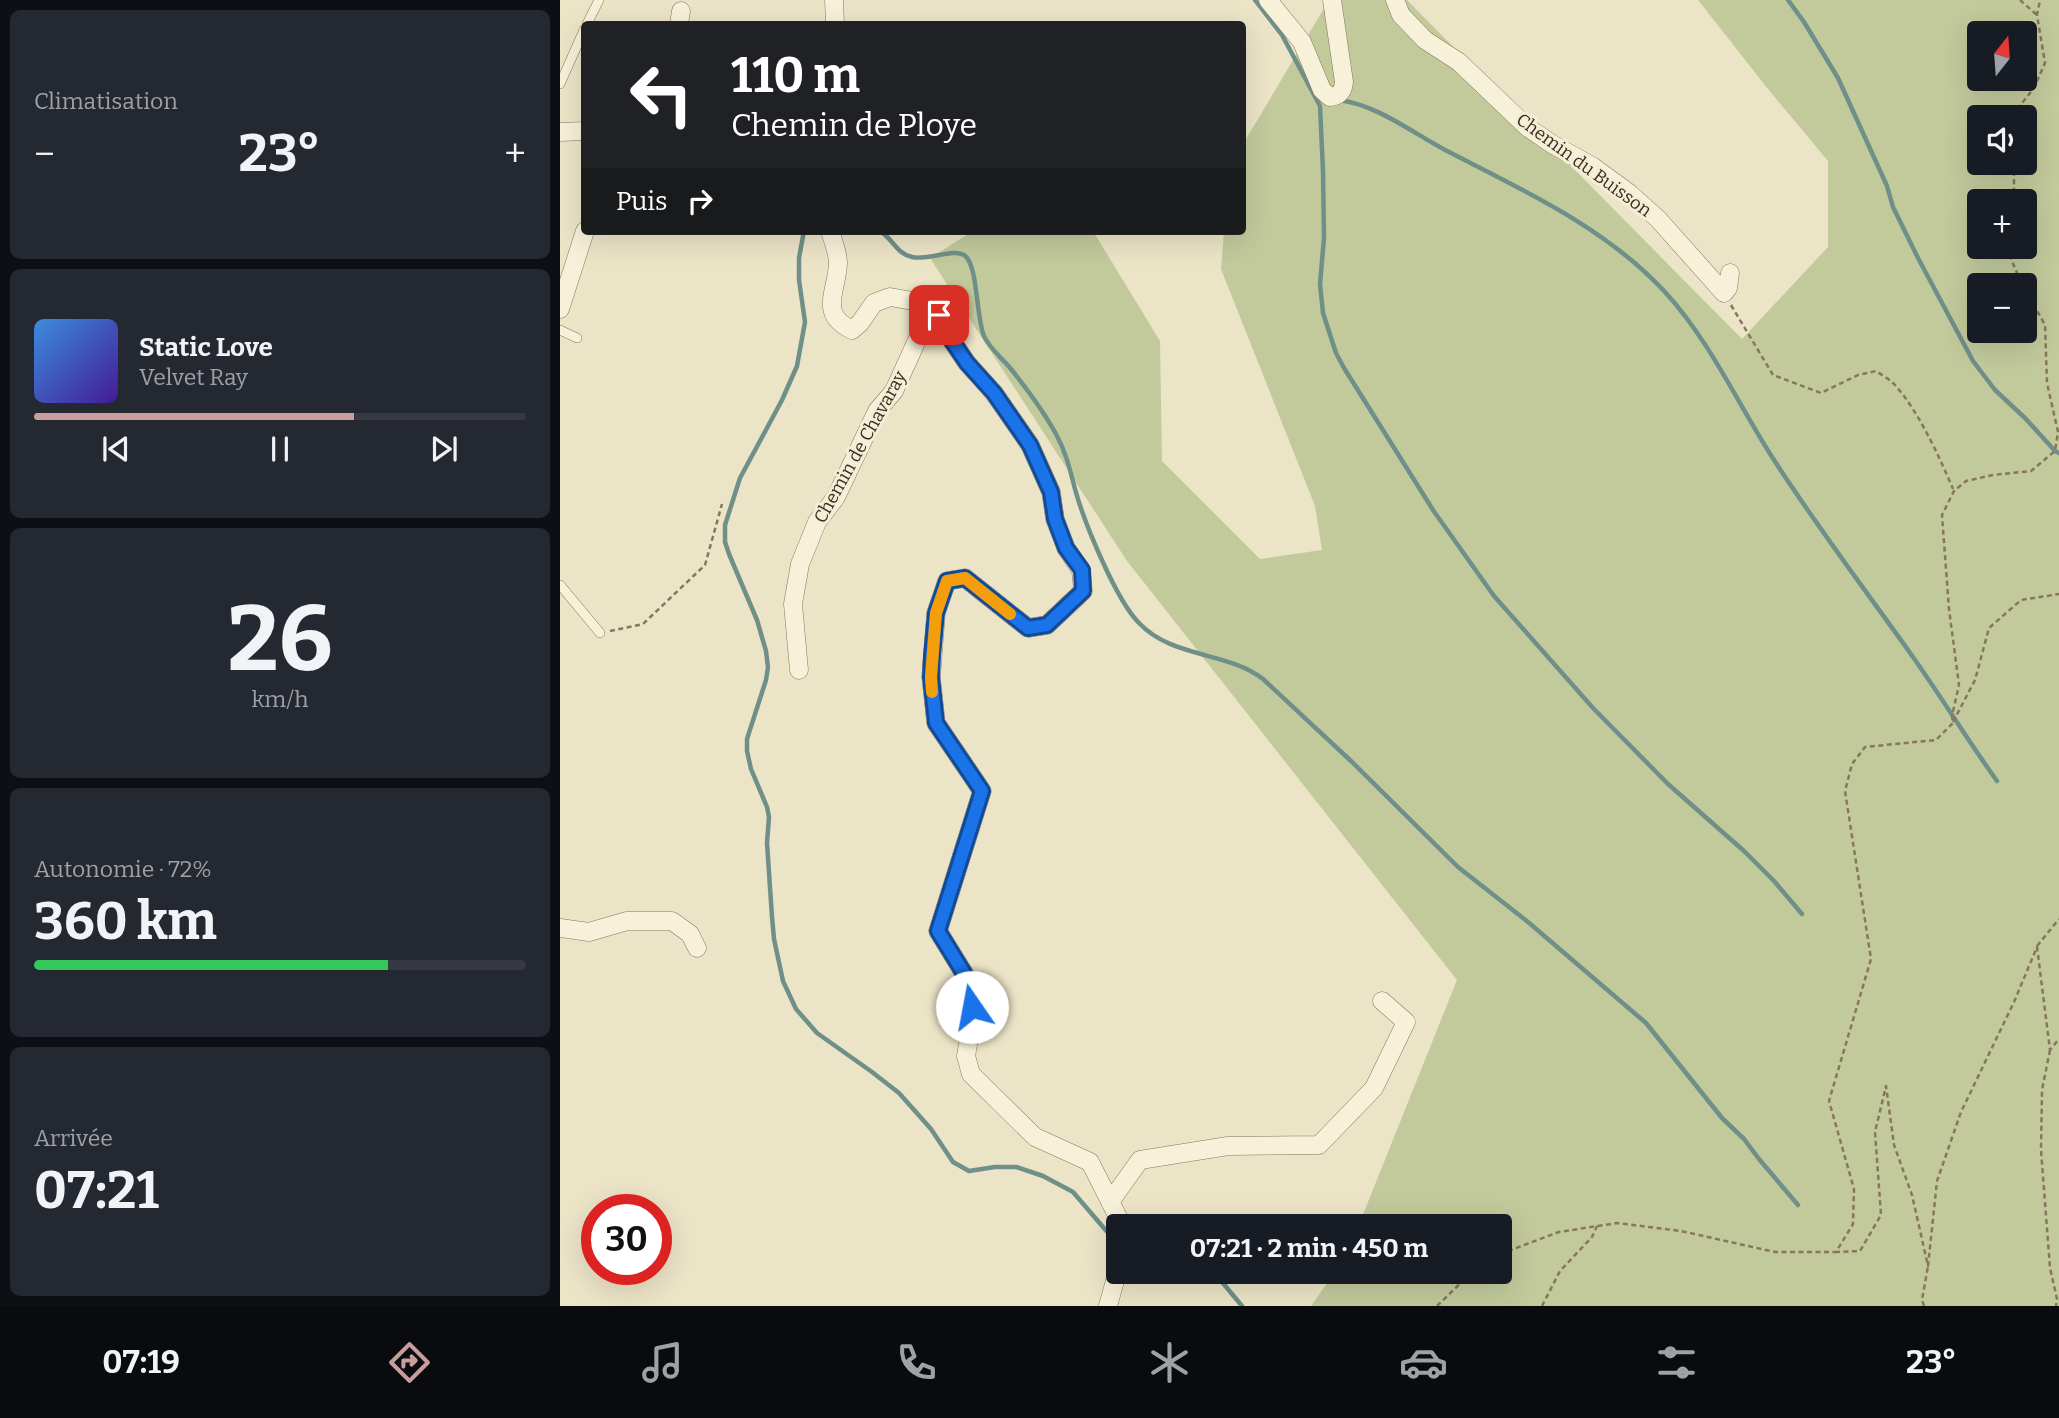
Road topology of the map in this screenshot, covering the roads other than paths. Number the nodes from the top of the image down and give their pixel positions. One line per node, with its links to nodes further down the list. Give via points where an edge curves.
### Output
1 (599, 0): 6 (lane)
2 (834, 0): 7 (street)
3 (1268, 0): 4 (street, via 1302,42 1322,90 1337,97 1344,82)
4 (1332, 0)
5 (1395, 0): 14 (street, Chemin du Buisson, via 1401,16 1425,40 1459,62 1527,127 1629,193 1724,293)
6 (588, 21)
7 (835, 21)
8 (581, 37): 9 (lane)
9 (560, 84)
10 (581, 131): 11 (street)
11 (560, 132)
12 (583, 235): 15 (street)
13 (831, 235): 16 (street, via 838,261 831,310 845,327 852,330 874,303 890,298 929,304)
14 (1730, 274)
15 (560, 309)
16 (939, 315): 21 (street, Chemin de Chavaray, via 923,327 894,391 877,411 835,497 817,522 800,564 793,604); 25 (street, via 967,363 1030,445 1051,492 1066,548 1082,570 1083,591 1047,625 1028,628 965,578 947,581 936,613 933,651 936,723 982,791 938,931 973,988 966,1056 971,1074 1035,1137 1090,1163)
17 (560, 330): 18 (lane)
18 (577, 338)
19 (560, 584): 20 (lane)
20 (600, 633)
21 (799, 670)
22 (560, 928): 23 (street, via 589,932 627,921 672,921 690,934)
23 (697, 948)
24 (1382, 1000): 25 (street, via 1406,1022 1374,1088 1319,1145 1228,1146 1140,1160)
25 (1110, 1202): 26 (street)
26 (1116, 1214)
27 (1114, 1284): 28 (street)
28 (1108, 1306)

